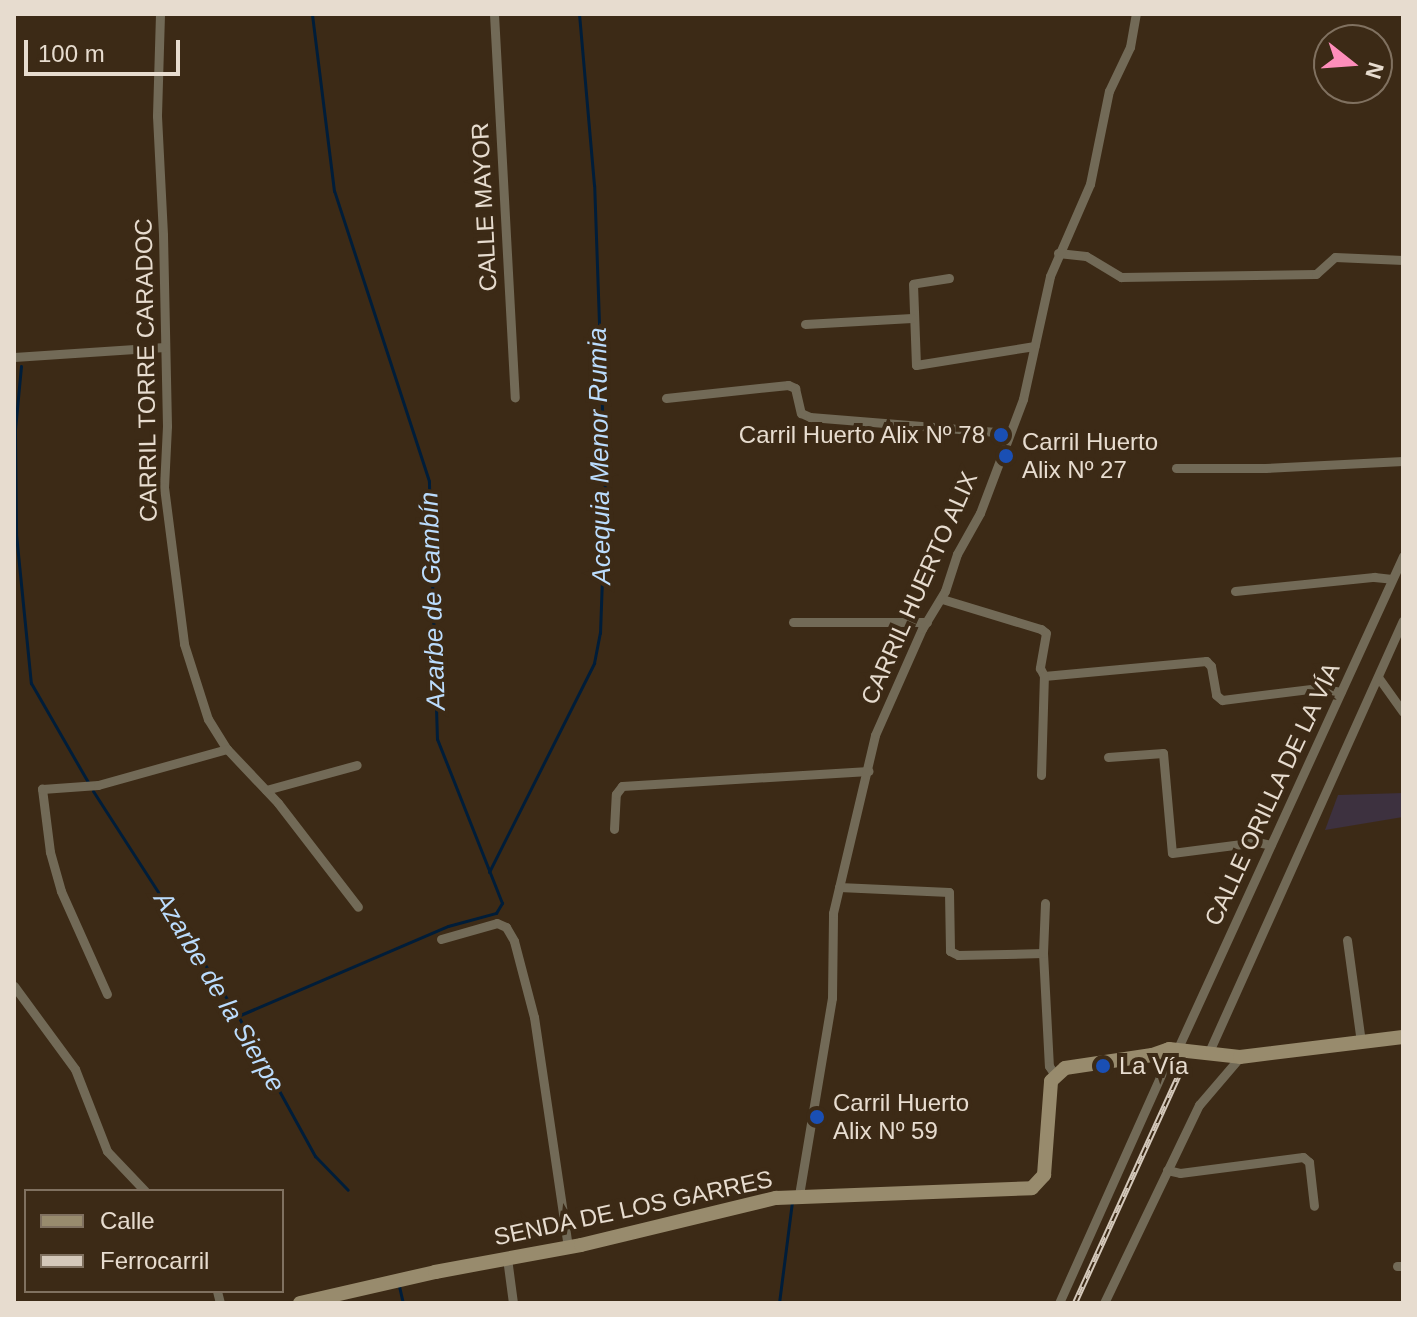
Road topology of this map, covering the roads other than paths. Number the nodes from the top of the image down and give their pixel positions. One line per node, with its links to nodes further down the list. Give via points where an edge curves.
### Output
1 (160, 14): 10 (street, CARRIL TORRE CARADOC, via 157,116)
2 (494, 14): 12 (street, CALLE MAYOR)
3 (1136, 14): 4 (street, CARRIL HUERTO ALIX, via 1128,52 1109,91 1090,184)
4 (1058, 253): 5 (street, via 1086,256 1121,277 1316,274 1335,257); 9 (street, CARRIL HUERTO ALIX)
5 (1403, 260)
6 (949, 278): 7 (street, via 913,284)
7 (912, 318): 8 (street); 9 (street, via 916,365)
8 (805, 324)
9 (1034, 346): 14 (street, CARRIL HUERTO ALIX, via 1023,399)
10 (165, 347): 11 (street); 28 (street, CARRIL TORRE CARADOC, via 164,487 184,644 208,719)
11 (14, 357)
12 (515, 397)
13 (666, 398): 14 (street, via 788,385 795,388 801,413 810,417)
14 (1008, 433): 20 (street, CARRIL HUERTO ALIX)
15 (1403, 461): 16 (street)
16 (1176, 468)
17 (1403, 556): 18 (street, CALLE ORILLA DE LA VÍA)
18 (1392, 579): 19 (street); 26 (street, CALLE ORILLA DE LA VÍA)
19 (1235, 591)
20 (942, 599): 23 (street, CARRIL HUERTO ALIX); 24 (street, via 1041,629 1046,633 1040,668)
21 (1403, 621): 25 (street, CALLE ORILLA DE LA VÍA)
22 (793, 622): 23 (street)
23 (927, 622): 31 (street, CARRIL HUERTO ALIX, via 879,726)
24 (1044, 676): 26 (street, via 1206,661 1222,700 1319,688); 32 (street)
25 (1378, 677): 27 (street); 47 (street, CALLE ORILLA DE LA VÍA)
26 (1341, 692): 35 (street, CALLE ORILLA DE LA VÍA)
27 (1403, 712)
28 (227, 749): 33 (street, CARRIL TORRE CARADOC); 43 (street, via 98,785 42,789 61,891)
29 (1108, 757): 35 (street, via 1163,753 1172,853 1257,842)
30 (357, 765): 33 (street)
31 (869, 771): 34 (street, via 622,786 616,794); 36 (street, CARRIL HUERTO ALIX)
32 (1041, 775)
33 (266, 790): 38 (street, CARRIL TORRE CARADOC)
34 (614, 829)
35 (1271, 845): 46 (street, CALLE ORILLA DE LA VÍA)
36 (839, 887): 41 (street, via 949,892 950,951); 52 (street, CARRIL HUERTO ALIX, via 832,998)
37 (1045, 903): 41 (street)
38 (358, 907)
39 (441, 939): 54 (street, via 497,923 514,941 534,1017)
40 (1347, 940): 45 (street)
41 (1043, 953): 49 (street, via 1049,1066)
42 (14, 986): 51 (street, via 75,1069 107,1151)
43 (107, 994)
44 (1403, 1037): 45 (street)
45 (1361, 1042): 48 (street)
46 (1175, 1048): 47 (street); 49 (street, via 1065,1068); 58 (street, CALLE ORILLA DE LA VÍA)
47 (1208, 1054): 48 (street)
48 (1240, 1057): 50 (street, via 1199,1105)
49 (1055, 1075): 52 (street, SENDA DE LOS GARRES, via 1048,1098 1044,1175 1037,1186)
50 (1167, 1170): 53 (street, via 1180,1173 1303,1157 1309,1162); 59 (street)
51 (143, 1189)
52 (799, 1195): 54 (street, SENDA DE LOS GARRES)
53 (1314, 1206)
54 (568, 1247): 55 (street, SENDA DE LOS GARRES)
55 (507, 1258): 56 (street, SENDA DE LOS GARRES); 57 (street)
56 (300, 1303)
57 (513, 1303)
58 (1059, 1303)
59 (1105, 1303)

